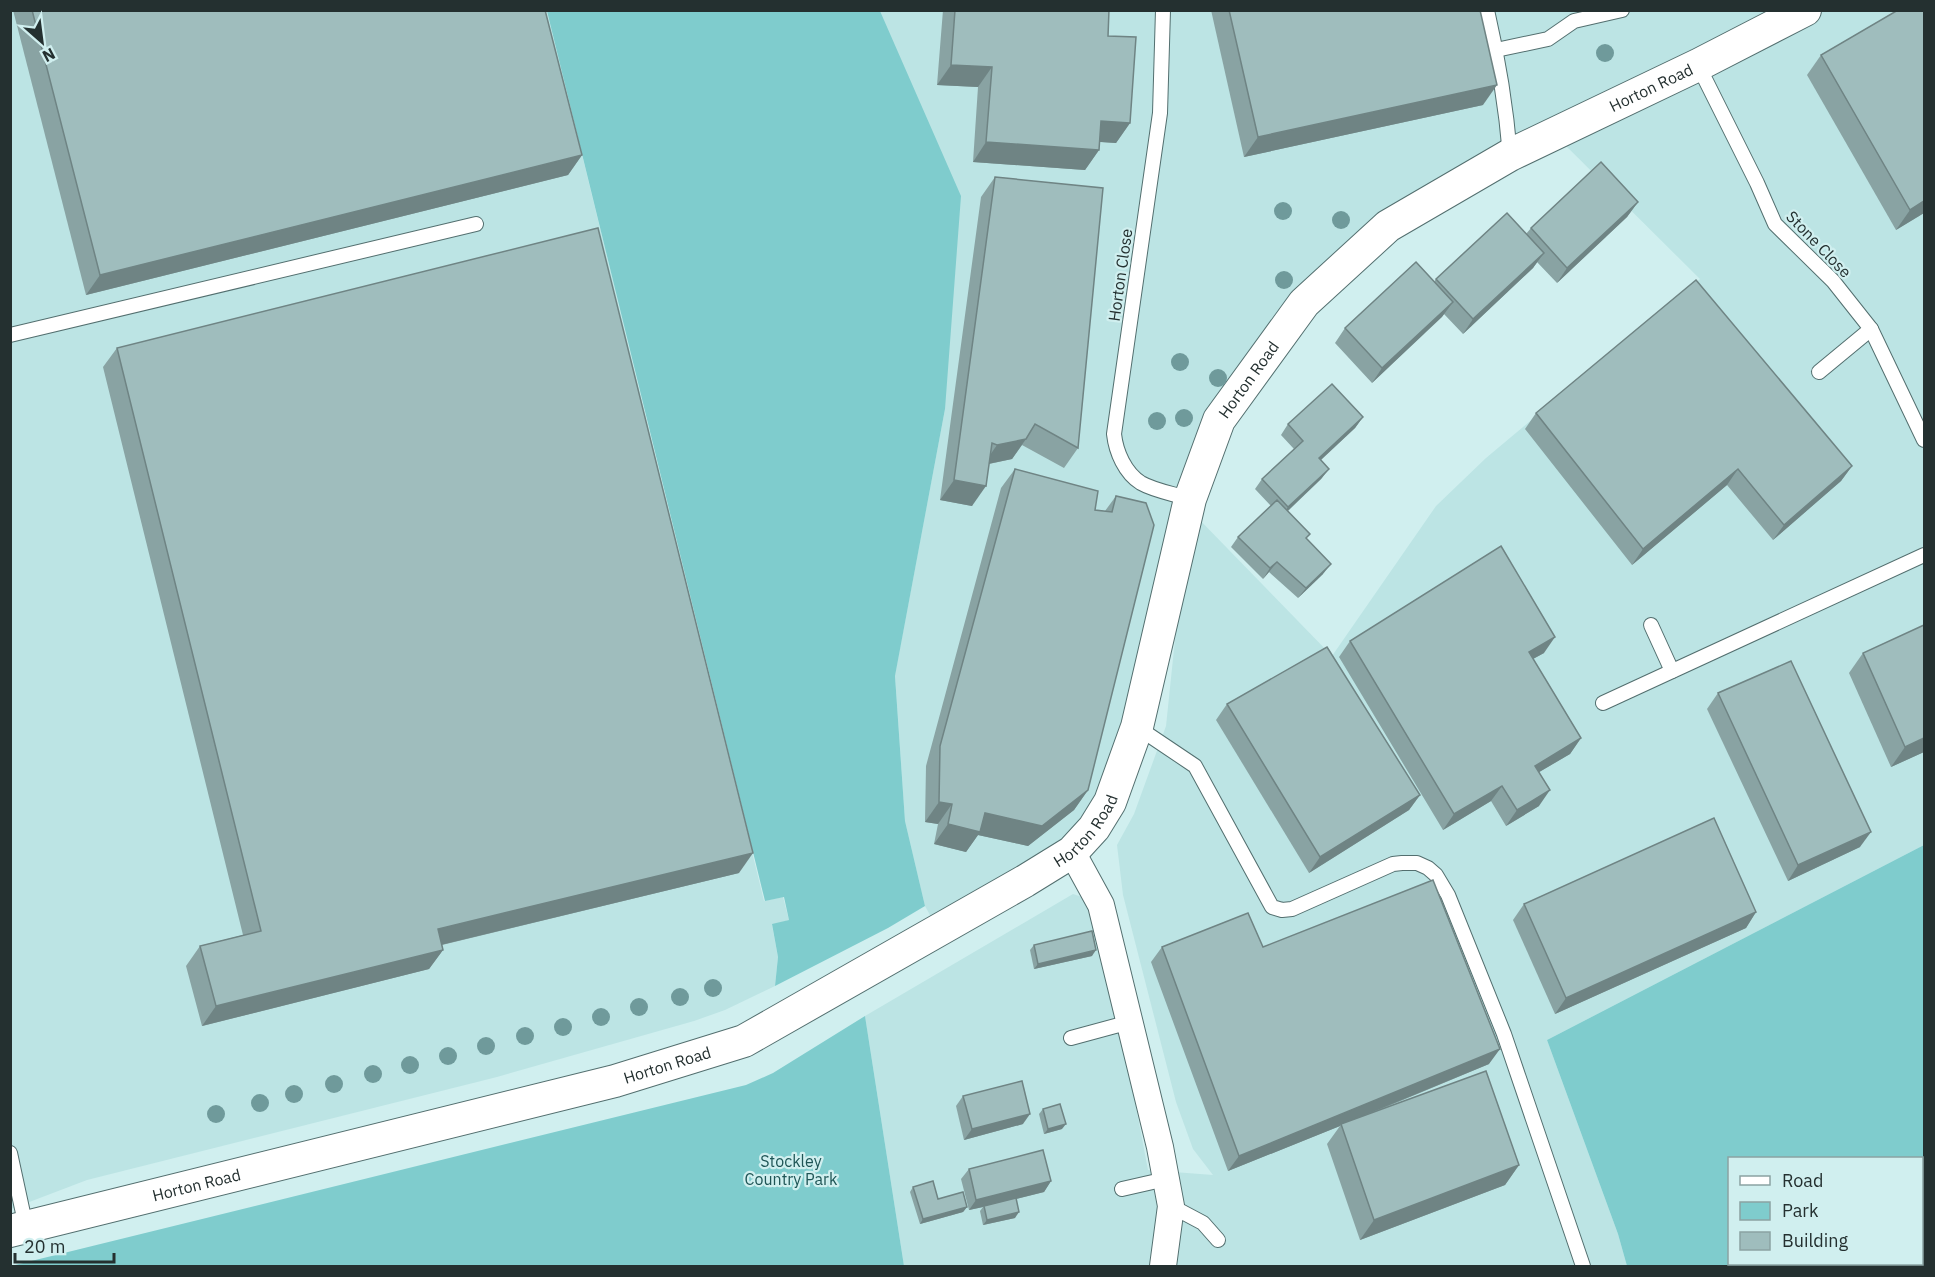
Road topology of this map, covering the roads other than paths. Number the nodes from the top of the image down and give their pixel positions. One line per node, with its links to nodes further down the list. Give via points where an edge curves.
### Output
1 (1163, 10): 13 (lane, Horton Close, via 1160,112 1114,434 1122,461 1140,483)
2 (1487, 10): 5 (lane)
3 (1622, 10): 5 (lane, via 1574,21 1548,39)
4 (1805, 10): 6 (street, Horton Road)
5 (1496, 50): 7 (lane)
6 (1698, 65): 7 (street, Horton Road); 9 (lane, Stone Close, via 1775,224 1833,281)
7 (1510, 155): 13 (street, Horton Road, via 1388,226 1304,303 1219,420)
8 (476, 224): 10 (lane)
9 (1871, 328): 11 (lane); 12 (lane, Stone Close)
10 (10, 335)
11 (1819, 372)
12 (1924, 440)
13 (1190, 500): 18 (street, Horton Road)
14 (1924, 555): 16 (lane)
15 (1651, 625): 16 (lane)
16 (1672, 671): 17 (lane)
17 (1603, 703)
18 (1137, 727): 19 (street, Horton Road, via 1110,802); 29 (lane, via 1195,766 1272,908 1288,910 1393,864 1417,863 1436,875 1448,895 1504,1034)
19 (1072, 852): 20 (street, via 1101,905); 26 (street, Horton Road, via 744,1041 615,1081)
20 (1130, 1022): 21 (lane); 23 (street)
21 (1071, 1038)
22 (10, 1153): 26 (lane)
23 (1166, 1179): 24 (lane); 25 (street)
24 (1122, 1189)
25 (1171, 1206): 27 (lane, via 1203,1223); 28 (street)
26 (19, 1229)
27 (1218, 1240)
28 (1162, 1266)
29 (1583, 1266)

